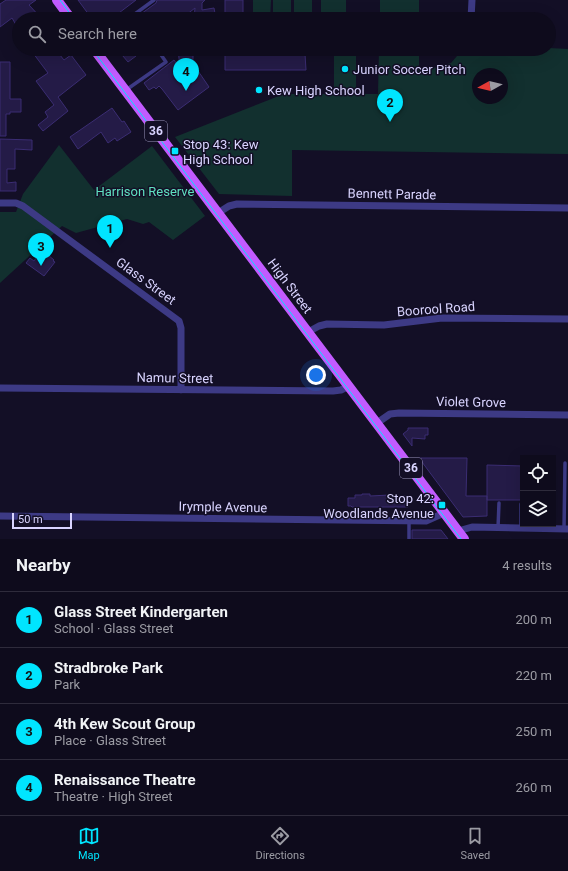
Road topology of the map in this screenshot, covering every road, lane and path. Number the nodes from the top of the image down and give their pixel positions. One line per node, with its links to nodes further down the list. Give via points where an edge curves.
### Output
1 (57, 0): 4 (main road)
2 (154, 0): 5 (lane)
3 (472, 0): 6 (street)
4 (66, 12)
5 (138, 12)
6 (472, 12)
7 (99, 56): 9 (main road, High Street / 36)
8 (161, 56): 9 (lane, via 166,62)
9 (125, 91): 12 (main road, High Street / 36)
10 (0, 203): 17 (street, Glass Street, via 16,203 23,206 179,322)
11 (568, 208): 12 (street, Bennett Parade, via 237,204 227,206)
12 (218, 213): 14 (main road, High Street / 36)
13 (568, 319): 14 (street, Boorool Road, via 442,318 384,325 327,324)
14 (308, 332): 15 (main road, High Street / 36)
15 (349, 386): 17 (street, Namur Street, via 333,391); 19 (main road, High Street / 36)
16 (0, 388): 17 (street, Namur Street)
17 (181, 390)
18 (568, 415): 19 (street, Violet Grove, via 399,413 390,414)
19 (377, 423): 22 (main road, High Street / 36)
20 (565, 463): 29 (lane)
21 (498, 502): 27 (lane)
22 (444, 513): 24 (street, Irymple Avenue, via 431,520); 30 (main road, High Street / 36)
23 (0, 516): 24 (street, Irymple Avenue)
24 (409, 521): 31 (lane)
25 (532, 527): 28 (street)
26 (550, 527): 29 (street)
27 (498, 528): 28 (street); 30 (street, via 472,527)
28 (521, 528)
29 (566, 529)
30 (461, 535)
31 (409, 539)

